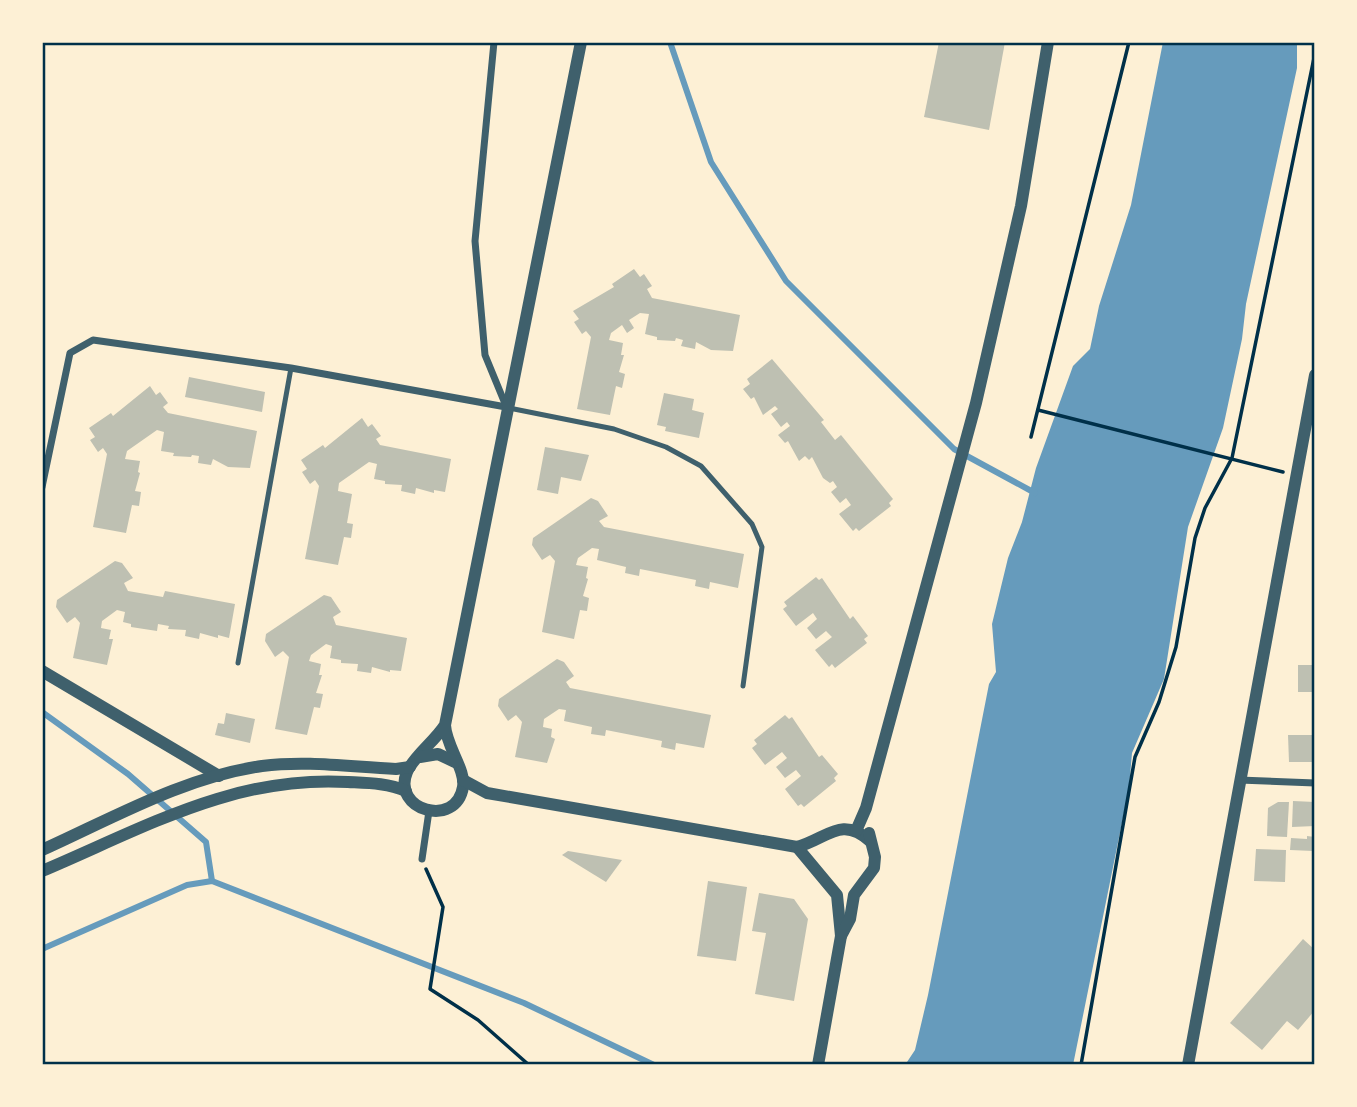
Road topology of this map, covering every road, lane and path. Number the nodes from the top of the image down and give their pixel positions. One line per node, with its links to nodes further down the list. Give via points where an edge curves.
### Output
1 (494, 42): 11 (street, via 475,242 485,355)
2 (581, 42): 11 (street)
3 (1040, 42): 7 (street)
4 (1048, 42): 7 (street)
5 (1129, 42): 12 (path)
6 (1315, 53): 14 (path)
7 (1044, 67): 30 (street, via 1021,206 976,403)
8 (291, 368): 11 (street); 16 (street, via 111,341 81,345 70,354); 17 (lane)
9 (1315, 375): 10 (street)
10 (1313, 393): 15 (street)
11 (506, 407): 19 (lane, via 614,429 666,447 701,466 752,524 762,547); 20 (street)
12 (1038, 410): 13 (path); 14 (path)
13 (1031, 437)
14 (1232, 458): 15 (path); 44 (path, via 1205,508 1195,538 1176,647 1135,757)
15 (1296, 476): 25 (street)
16 (42, 487)
17 (238, 663)
18 (42, 671): 23 (street)
19 (743, 686)
20 (445, 725): 21 (street); 22 (street)
21 (414, 762): 22 (street, via 438,754); 23 (street, via 396,769 288,764); 27 (street, via 405,781)
22 (455, 762): 24 (street)
23 (219, 776): 36 (street)
24 (463, 779): 28 (street); 29 (street)
25 (1238, 780): 26 (street); 45 (street)
26 (1315, 783)
27 (406, 791): 31 (street, via 416,806); 38 (street, via 316,780 232,793)
28 (487, 793): 29 (street); 35 (street)
29 (459, 798): 31 (street, via 446,810)
30 (866, 808): 32 (street); 34 (street)
31 (429, 811): 37 (street)
32 (856, 831): 33 (street, via 841,828); 34 (street)
33 (823, 837): 35 (street); 39 (street, via 814,854)
34 (870, 841): 40 (street, via 875,857)
35 (797, 847): 39 (street)
36 (42, 850)
37 (422, 859): 42 (path, via 443,907 430,989 478,1020)
38 (42, 871)
39 (821, 877): 40 (street, via 833,887 852,888); 41 (street, via 837,895)
40 (869, 877): 41 (street, via 854,895)
41 (841, 936): 43 (street)
42 (529, 1065)
43 (818, 1065)
44 (1081, 1065)
45 (1188, 1065)

